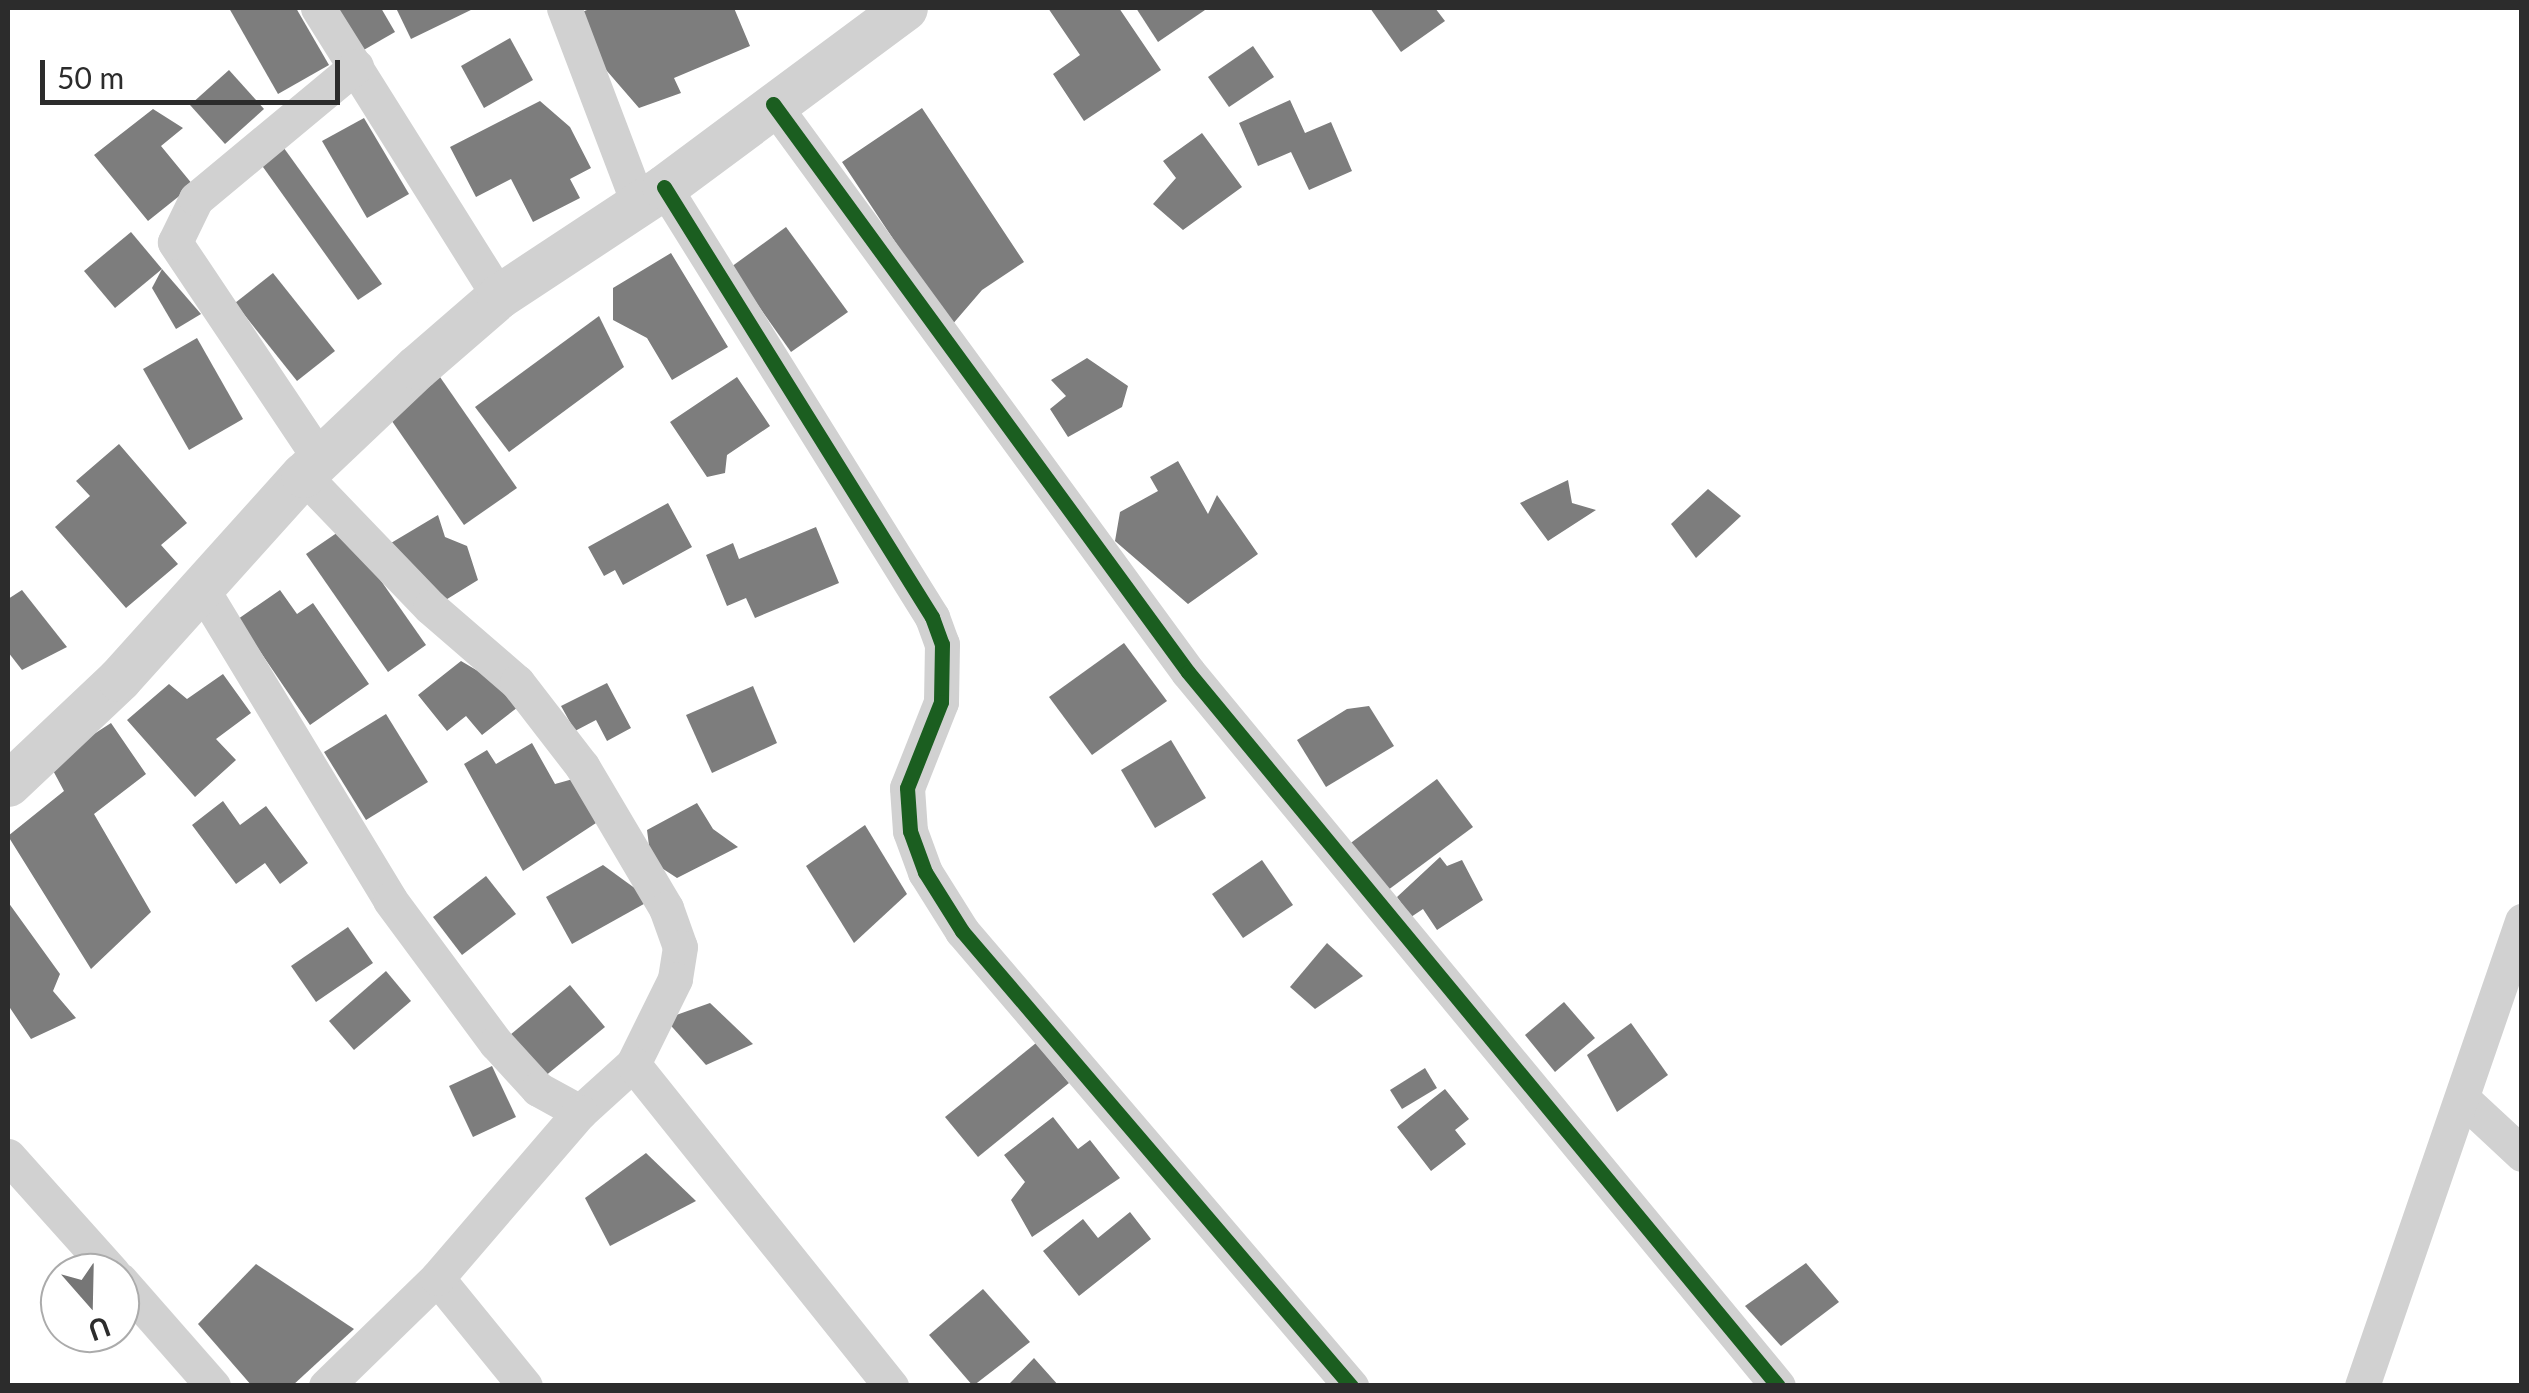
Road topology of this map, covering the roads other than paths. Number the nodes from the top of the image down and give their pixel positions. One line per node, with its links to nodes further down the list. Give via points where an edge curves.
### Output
1 (318, 8): 4 (street)
2 (564, 8): 6 (street)
3 (905, 8): 5 (street)
4 (356, 66): 7 (street); 8 (street, via 196,199 175,242)
5 (773, 104): 6 (street); 26 (street, via 1188,672)
6 (651, 195): 7 (street); 25 (street, via 932,617 942,644 941,702 908,788 910,831 925,872 962,931)
7 (500, 296): 8 (street)
8 (312, 467): 9 (street); 12 (street, via 430,608 516,682 582,766 656,892 680,946 676,978)
9 (202, 589): 10 (street); 14 (street, via 427,955 538,1089)
10 (8, 784)
11 (2522, 921): 13 (street)
12 (633, 1064): 14 (street); 24 (street)
13 (2465, 1101): 15 (street); 20 (street)
14 (580, 1112): 18 (street)
15 (2522, 1154)
16 (8, 1156): 17 (street)
17 (96, 1253)
18 (437, 1278): 22 (street); 23 (street)
19 (140, 1303): 21 (street)
20 (2364, 1385)
21 (213, 1386)
22 (326, 1386)
23 (525, 1386)
24 (891, 1386)
25 (1351, 1386)
26 (1778, 1386)

